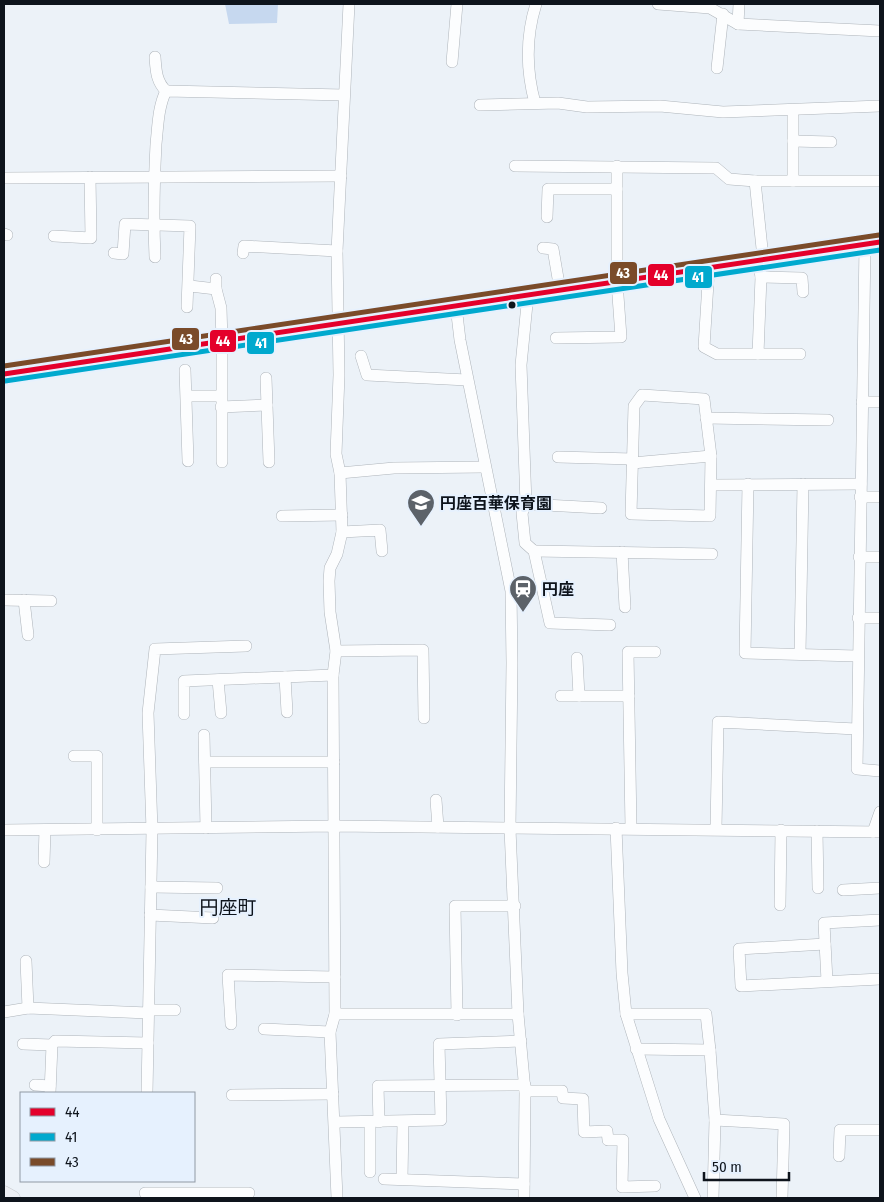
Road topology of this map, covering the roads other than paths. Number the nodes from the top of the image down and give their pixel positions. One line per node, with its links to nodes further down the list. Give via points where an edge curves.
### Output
1 (349, 4): 13 (street)
2 (457, 4): 10 (street)
3 (536, 4): 14 (street, via 528,54)
4 (658, 4): 6 (street, via 702,7)
5 (739, 4): 7 (street)
6 (723, 14): 7 (street); 11 (street)
7 (738, 24): 8 (street)
8 (880, 31)
9 (155, 57): 12 (street, via 156,76)
10 (452, 62)
11 (717, 68)
12 (166, 90): 13 (street); 22 (street, via 157,130)
13 (344, 96): 23 (street)
14 (534, 103): 15 (street); 16 (street, via 587,107 660,106 723,112)
15 (480, 105)
16 (880, 106)
17 (793, 116): 18 (street)
18 (793, 141): 19 (street); 27 (street)
19 (831, 142)
20 (515, 166): 21 (street)
21 (617, 166): 26 (street, via 716,168 729,179); 29 (street)
22 (154, 176): 23 (street); 24 (street); 31 (street)
23 (341, 176): 36 (street)
24 (90, 177): 25 (street); 32 (street, via 91,238)
25 (4, 178)
26 (755, 181): 27 (street); 40 (street)
27 (793, 181): 28 (street)
28 (880, 181)
29 (617, 188): 30 (street, via 548,190); 43 (street)
30 (547, 217)
31 (154, 226): 37 (street, via 125,224 123,254); 39 (street); 44 (street, via 190,226)
32 (54, 236)
33 (880, 242): 34 (main road)
34 (865, 244): 40 (main road); 62 (street)
35 (543, 248): 45 (street, via 553,249)
36 (337, 251): 38 (street, via 244,246); 50 (street)
37 (114, 253)
38 (244, 253)
39 (155, 257)
40 (761, 259): 41 (main road); 42 (street)
41 (709, 267): 43 (main road); 53 (street, via 704,347 716,354)
42 (761, 277): 46 (street, via 802,278); 53 (street)
43 (617, 282): 45 (main road); 51 (street, via 621,337)
44 (190, 286): 49 (street); 52 (street, via 216,284 221,308)
45 (560, 290): 47 (main road)
46 (803, 292)
47 (528, 294): 48 (main road); 81 (street, via 521,365)
48 (456, 306): 50 (main road); 59 (street)
49 (187, 307)
50 (337, 326): 52 (main road); 74 (street, via 336,454)
51 (556, 338)
52 (222, 342): 57 (main road); 61 (street)
53 (758, 354): 54 (street)
54 (800, 354)
55 (361, 356): 59 (street, via 367,375)
56 (185, 370): 60 (street)
57 (4, 374)
58 (266, 378): 64 (street)
59 (467, 380): 73 (street)
60 (187, 396): 61 (street); 69 (street)
61 (221, 402): 64 (street); 71 (street)
62 (862, 402): 63 (street); 77 (street)
63 (880, 402)
64 (267, 405): 72 (street)
65 (706, 418): 66 (street); 67 (street); 70 (street, via 704,399 642,395 634,406)
66 (828, 420)
67 (711, 456): 70 (street); 78 (street)
68 (558, 457): 70 (street)
69 (188, 461)
70 (632, 461): 78 (street, via 631,514 710,516)
71 (222, 462)
72 (268, 462)
73 (485, 468): 74 (street, via 394,468); 129 (street, via 511,591)
74 (340, 473): 83 (street)
75 (748, 484): 76 (street); 78 (street); 103 (street, via 745,653)
76 (803, 484): 77 (street); 103 (street)
77 (860, 484): 79 (street)
78 (712, 485)
79 (860, 497): 80 (street); 90 (street)
80 (880, 497)
81 (526, 504): 82 (street); 87 (street, via 522,513 525,543)
82 (601, 508)
83 (342, 515): 84 (street); 85 (street)
84 (282, 516)
85 (342, 532): 86 (street, via 380,530); 101 (street, via 329,581)
86 (382, 551)
87 (534, 551): 88 (street); 98 (street, via 550,623)
88 (622, 552): 89 (street); 95 (street)
89 (712, 554)
90 (859, 557): 91 (street); 96 (street)
91 (880, 557)
92 (4, 600): 93 (street)
93 (24, 600): 94 (street); 99 (street)
94 (51, 601)
95 (625, 607)
96 (858, 618): 97 (street); 104 (street)
97 (880, 618)
98 (610, 625)
99 (28, 635)
100 (246, 646): 134 (street, via 154,649 148,713)
101 (336, 650): 106 (street); 115 (street, via 423,650)
102 (655, 652): 111 (street, via 628,652)
103 (800, 654): 104 (street)
104 (857, 656): 116 (street)
105 (577, 658): 110 (street)
106 (333, 675): 107 (street); 120 (street)
107 (285, 677): 108 (street); 112 (street)
108 (218, 680): 113 (street); 114 (street, via 184,682)
109 (561, 696): 110 (street)
110 (579, 696): 111 (street)
111 (629, 696): 128 (street)
112 (288, 712)
113 (221, 713)
114 (184, 714)
115 (424, 718)
116 (856, 729): 121 (street, via 856,769); 130 (street, via 718,722)
117 (204, 735): 119 (street)
118 (74, 756): 133 (street, via 97,756)
119 (205, 762): 120 (street); 126 (street)
120 (334, 762): 124 (street)
121 (880, 770)
122 (436, 800): 125 (street)
123 (880, 812): 137 (street)
124 (334, 826): 125 (street); 126 (street); 151 (street)
125 (438, 826): 129 (street)
126 (206, 828): 134 (street)
127 (616, 828): 128 (street); 129 (street); 160 (street)
128 (631, 828): 130 (street)
129 (510, 829): 145 (street)
130 (716, 829): 135 (street)
131 (4, 830): 132 (street)
132 (45, 830): 133 (street); 138 (street)
133 (98, 830): 134 (street)
134 (152, 830): 139 (street)
135 (781, 830): 136 (street); 144 (street)
136 (817, 831): 137 (street); 141 (street)
137 (877, 832)
138 (44, 862)
139 (150, 887): 140 (street); 146 (street)
140 (217, 888)
141 (818, 888)
142 (880, 888): 143 (street)
143 (843, 890)
144 (780, 905)
145 (514, 906): 159 (street); 161 (street, via 455,906)
146 (150, 915): 147 (street); 157 (street)
147 (213, 918)
148 (880, 920): 149 (street, via 824,923)
149 (825, 944): 153 (street); 153 (street, via 739,949 739,958 741,986)
150 (26, 961): 154 (street)
151 (335, 977): 158 (street); 162 (street, via 228,975)
152 (880, 979): 153 (street)
153 (827, 981)
154 (28, 1008): 156 (street); 157 (street)
155 (175, 1010): 157 (street)
156 (4, 1012)
157 (148, 1012): 166 (street)
158 (335, 1014): 161 (street); 164 (street)
159 (518, 1014): 161 (street); 165 (street)
160 (626, 1014): 169 (street); 170 (street, via 706,1014)
161 (457, 1015)
162 (231, 1024)
163 (264, 1030): 164 (street)
164 (330, 1032): 176 (street)
165 (521, 1041): 172 (street, via 439,1044); 173 (street)
166 (148, 1043): 168 (street, via 55,1041); 175 (street)
167 (24, 1044): 168 (street)
168 (52, 1046): 174 (street)
169 (636, 1049): 170 (street); 196 (street, via 659,1119)
170 (710, 1050): 178 (street)
171 (36, 1085): 174 (street)
172 (440, 1086): 173 (street); 180 (street, via 378,1086); 181 (street, via 441,1120)
173 (525, 1088): 188 (street); 189 (street, via 562,1091 563,1098 583,1099 584,1132 607,1131 608,1140 623,1140 622,1188)
174 (50, 1090)
175 (147, 1092)
176 (333, 1094): 177 (street); 179 (street)
177 (232, 1095)
178 (715, 1120): 197 (street); 198 (street, via 784,1124)
179 (336, 1122): 180 (street); 194 (street)
180 (375, 1122): 181 (street); 184 (street)
181 (403, 1122): 186 (street)
182 (880, 1130): 183 (street, via 840,1130)
183 (839, 1156)
184 (370, 1172)
185 (384, 1179): 186 (street)
186 (402, 1179): 188 (street)
187 (146, 1182): 192 (street)
188 (524, 1184): 195 (street)
189 (655, 1186)
190 (4, 1193): 193 (main road)
191 (250, 1193): 192 (street)
192 (146, 1196)
193 (13, 1198)
194 (337, 1198)
195 (524, 1198)
196 (695, 1198)
197 (713, 1198)
198 (782, 1198)

